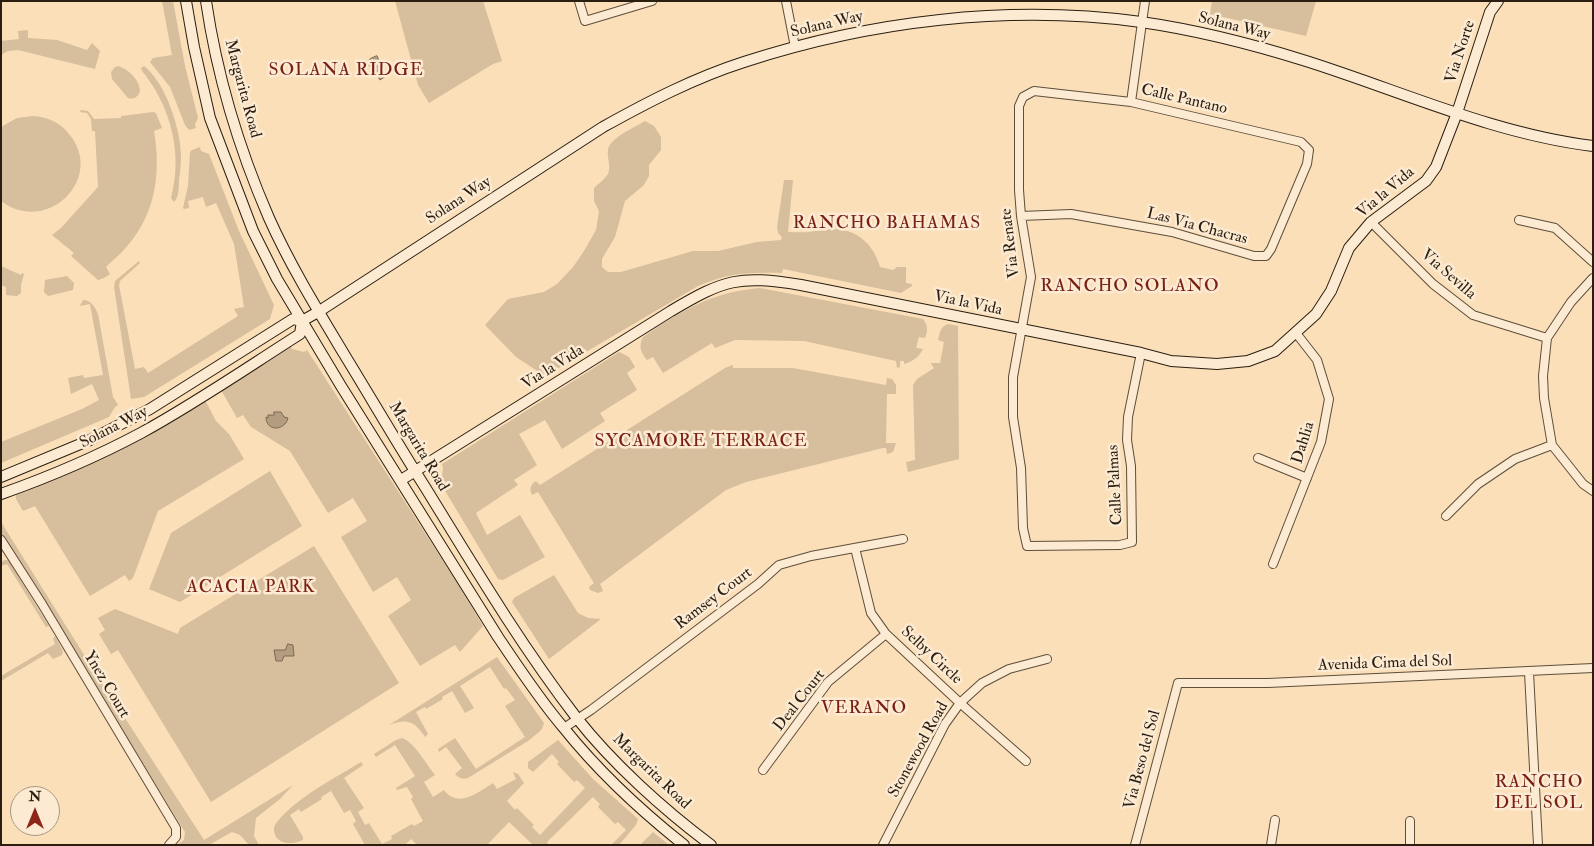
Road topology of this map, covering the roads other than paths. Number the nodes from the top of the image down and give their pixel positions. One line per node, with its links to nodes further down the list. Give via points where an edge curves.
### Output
1 (186, 1): 21 (street, Margarita Road, via 210,118 232,180 276,279)
2 (206, 1): 20 (street, Margarita Road, via 230,112 248,165 278,237)
3 (579, 1): 4 (street, via 586,21)
4 (652, 1)
5 (786, 1): 9 (street)
6 (1145, 1): 8 (street)
7 (1498, 1): 12 (street, Via Norte, via 1490,12)
8 (1141, 22): 9 (street, Solana Way, via 1038,16 940,20 867,31); 11 (street); 12 (street, Solana Way, via 1213,35 1306,61)
9 (795, 47): 20 (street, Solana Way, via 743,62 692,82 603,126)
10 (1034, 91): 11 (street, Calle Pantano); 15 (street, Via Renate, via 1023,97 1019,106)
11 (1131, 102): 14 (street, Calle Pantano, via 1301,142 1309,150)
12 (1457, 113): 13 (street, Solana Way, via 1540,138); 17 (street, Via la Vida, via 1436,167 1426,181)
13 (1593, 146)
14 (1307, 164): 15 (street, Las Via Chacras, via 1266,256 1254,256 1172,232 1071,214)
15 (1021, 216): 22 (street, Via Renate, via 1032,277)
16 (1519, 220): 18 (street, via 1554,228)
17 (1371, 222): 23 (street, Via la Vida, via 1349,248 1332,291 1316,314); 24 (street, Via Sevilla, via 1433,284 1473,315)
18 (1593, 262)
19 (1593, 278): 24 (street, via 1571,302)
20 (318, 312): 21 (street, Solana Way); 28 (street, Margarita Road)
21 (302, 321): 29 (street, Solana Way, via 294,319 150,409 90,440); 31 (street, Margarita Road); 33 (street, Solana Way, via 300,334 142,432 62,470)
22 (1020, 330): 25 (street, Via la Vida); 28 (street, Via la Vida, via 773,280 735,281 703,292 671,311); 37 (street, Via Renate, via 1013,377 1013,417)
23 (1296, 333): 25 (street, Via la Vida, via 1275,351 1248,361 1208,364 1171,361); 30 (street, Dahlia, via 1317,360 1329,399 1321,442)
24 (1548, 338): 26 (street, via 1543,376)
25 (1140, 353): 37 (street, Calle Palmas, via 1127,440 1131,466 1132,542 1120,545)
26 (1552, 444): 32 (street, via 1583,484); 34 (street, via 1515,459 1478,484)
27 (1258, 458): 30 (street)
28 (415, 471): 31 (street, Via la Vida); 46 (street, Margarita Road, via 513,628)
29 (1, 476)
30 (1307, 478): 39 (street, Dahlia)
31 (401, 480): 47 (street, Margarita Road, via 526,680)
32 (1593, 491)
33 (1, 494)
34 (1446, 516)
35 (903, 539): 38 (street, Ramsey Court)
36 (1, 540): 53 (street, Ynez Court, via 176,828 176,837)
37 (1027, 546)
38 (855, 548): 40 (street, Selby Circle, via 871,613); 46 (street, Ramsey Court, via 779,566)
39 (1274, 564)
40 (886, 634): 45 (street, Selby Circle); 49 (street, Deal Court, via 828,682)
41 (1047, 659): 45 (street, Stonewood Road, via 1009,669 982,683)
42 (1593, 668): 43 (street, Avenida Cima del Sol)
43 (1529, 672): 44 (street, Avenida Cima del Sol, via 1268,683); 59 (street)
44 (1178, 683): 56 (street, Via Beso del Sol)
45 (960, 703): 48 (street, Selby Circle); 52 (street, Stonewood Road, via 945,724)
46 (578, 719): 47 (street, Ramsey Court); 55 (street, Margarita Road, via 633,779)
47 (564, 728): 54 (street, Margarita Road, via 608,777)
48 (1026, 761)
49 (763, 770)
50 (1275, 820): 57 (street)
51 (1410, 821): 58 (street)
52 (886, 844)
53 (169, 845)
54 (684, 845)
55 (711, 845)
56 (1135, 845)
57 (1272, 845)
58 (1410, 845)
59 (1538, 845)

